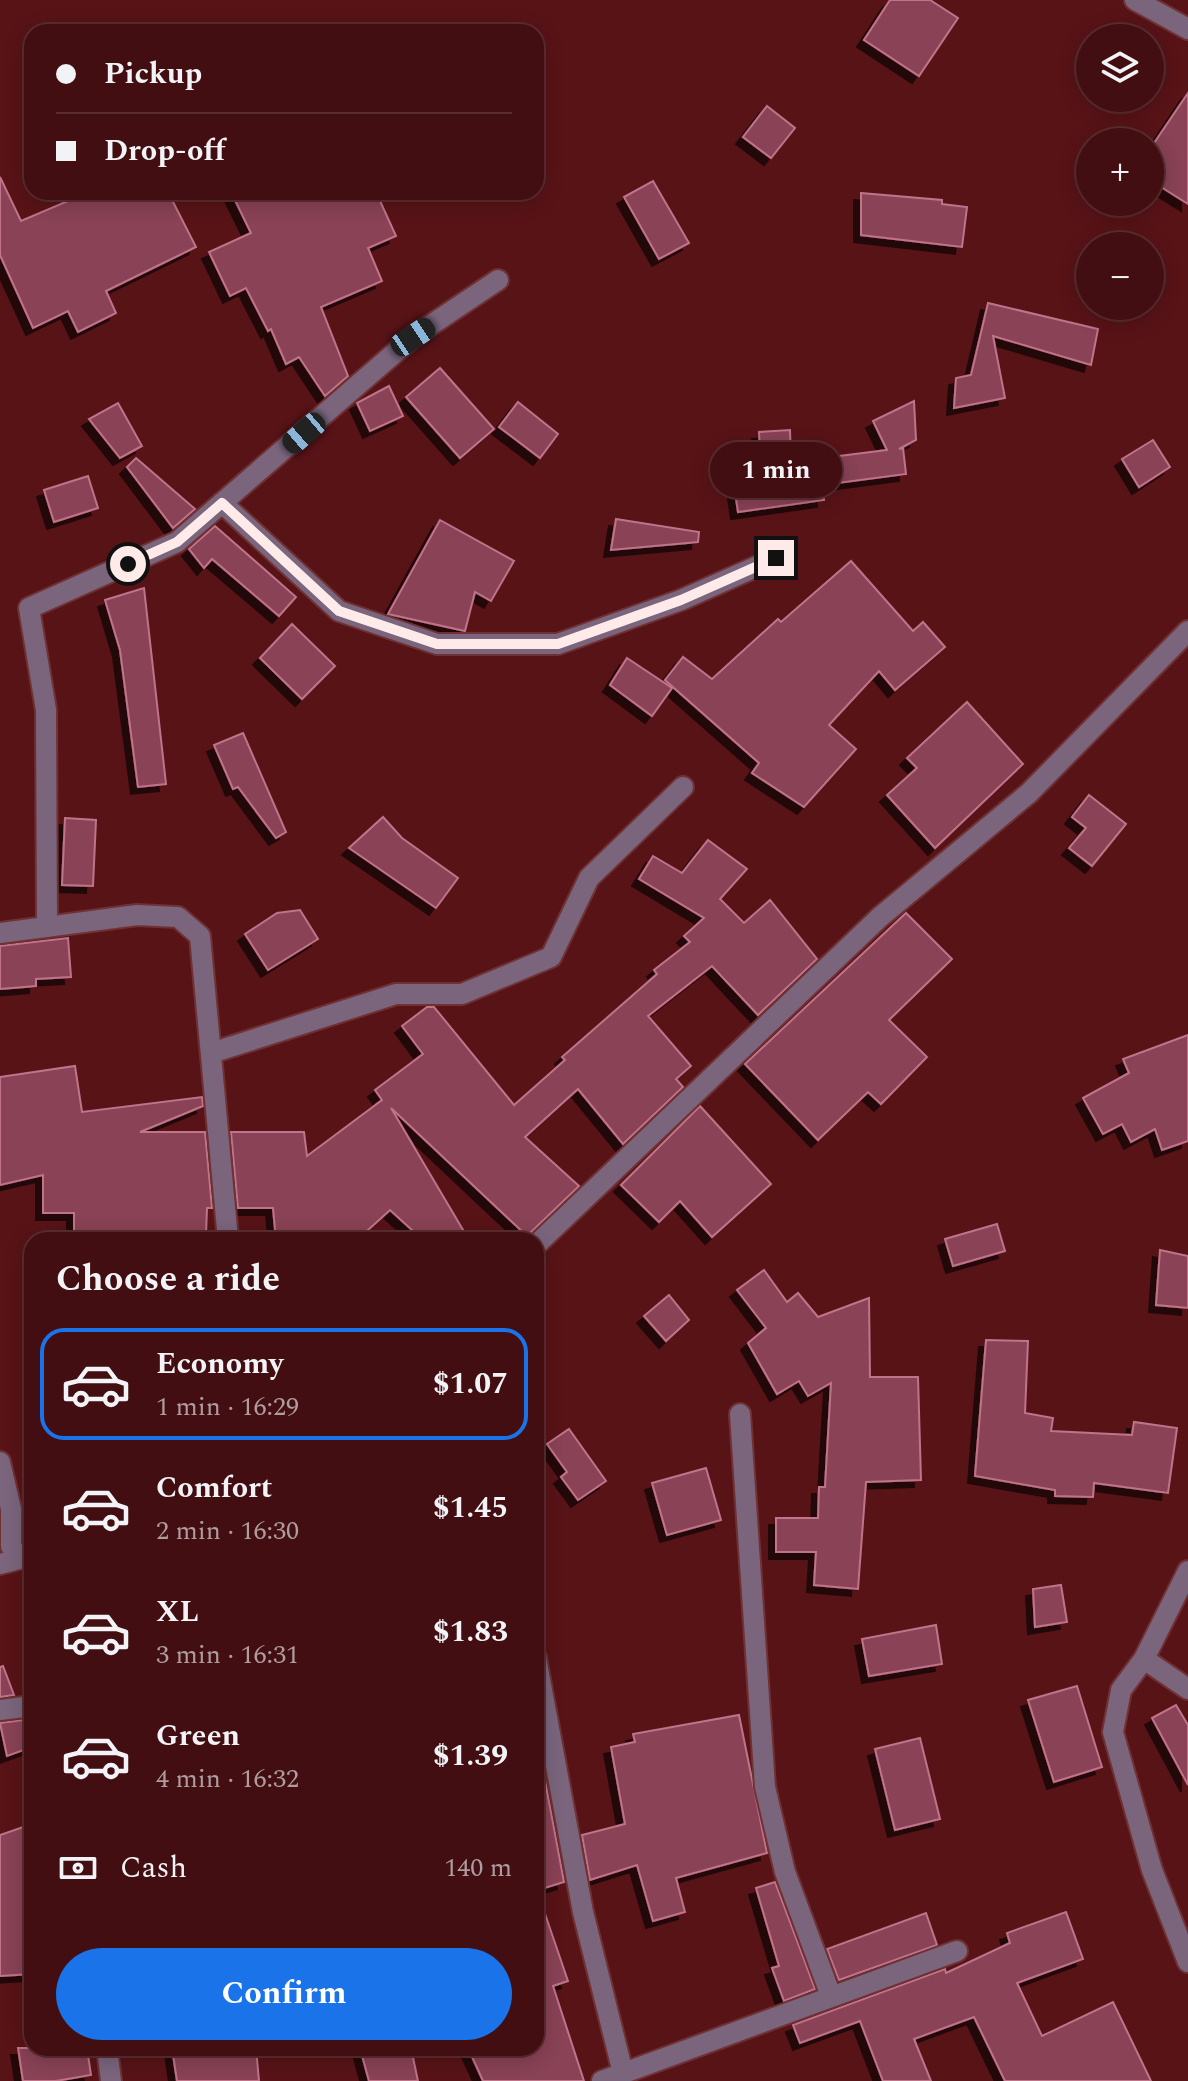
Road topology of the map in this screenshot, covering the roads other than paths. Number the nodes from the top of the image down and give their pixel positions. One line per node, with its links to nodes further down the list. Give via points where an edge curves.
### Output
1 (1135, 0): 2 (street)
2 (1188, 29)
3 (498, 280): 4 (street, via 413,337)
4 (222, 503): 5 (street, via 339,611 437,644 558,644 681,600); 8 (street, via 177,542 29,608 46,710)
5 (776, 558)
6 (1188, 631): 12 (street, via 1029,793 880,917)
7 (683, 787): 10 (street, via 589,878 551,957 462,994 396,994)
8 (47, 927): 9 (street); 10 (street, via 137,915 178,917 200,936)
9 (0, 933)
10 (211, 1053): 11 (street)
11 (227, 1232)
12 (544, 1237)
13 (740, 1414): 24 (street, via 765,1787 785,1872)
14 (0, 1462): 15 (street, via 11,1509 11,1546 19,1559)
15 (0, 1564)
16 (1188, 1571): 17 (street)
17 (1144, 1659): 18 (street); 23 (street, via 1121,1690 1113,1732 1152,1870)
18 (1188, 1689)
19 (544, 1701): 26 (street, via 583,1912)
20 (24, 1707): 21 (street)
21 (0, 1710)
22 (957, 1951): 24 (street)
23 (1188, 1962)
24 (831, 1996): 26 (street)
25 (108, 2056): 27 (street)
26 (623, 2073): 28 (street)
27 (111, 2081)
28 (602, 2081)

